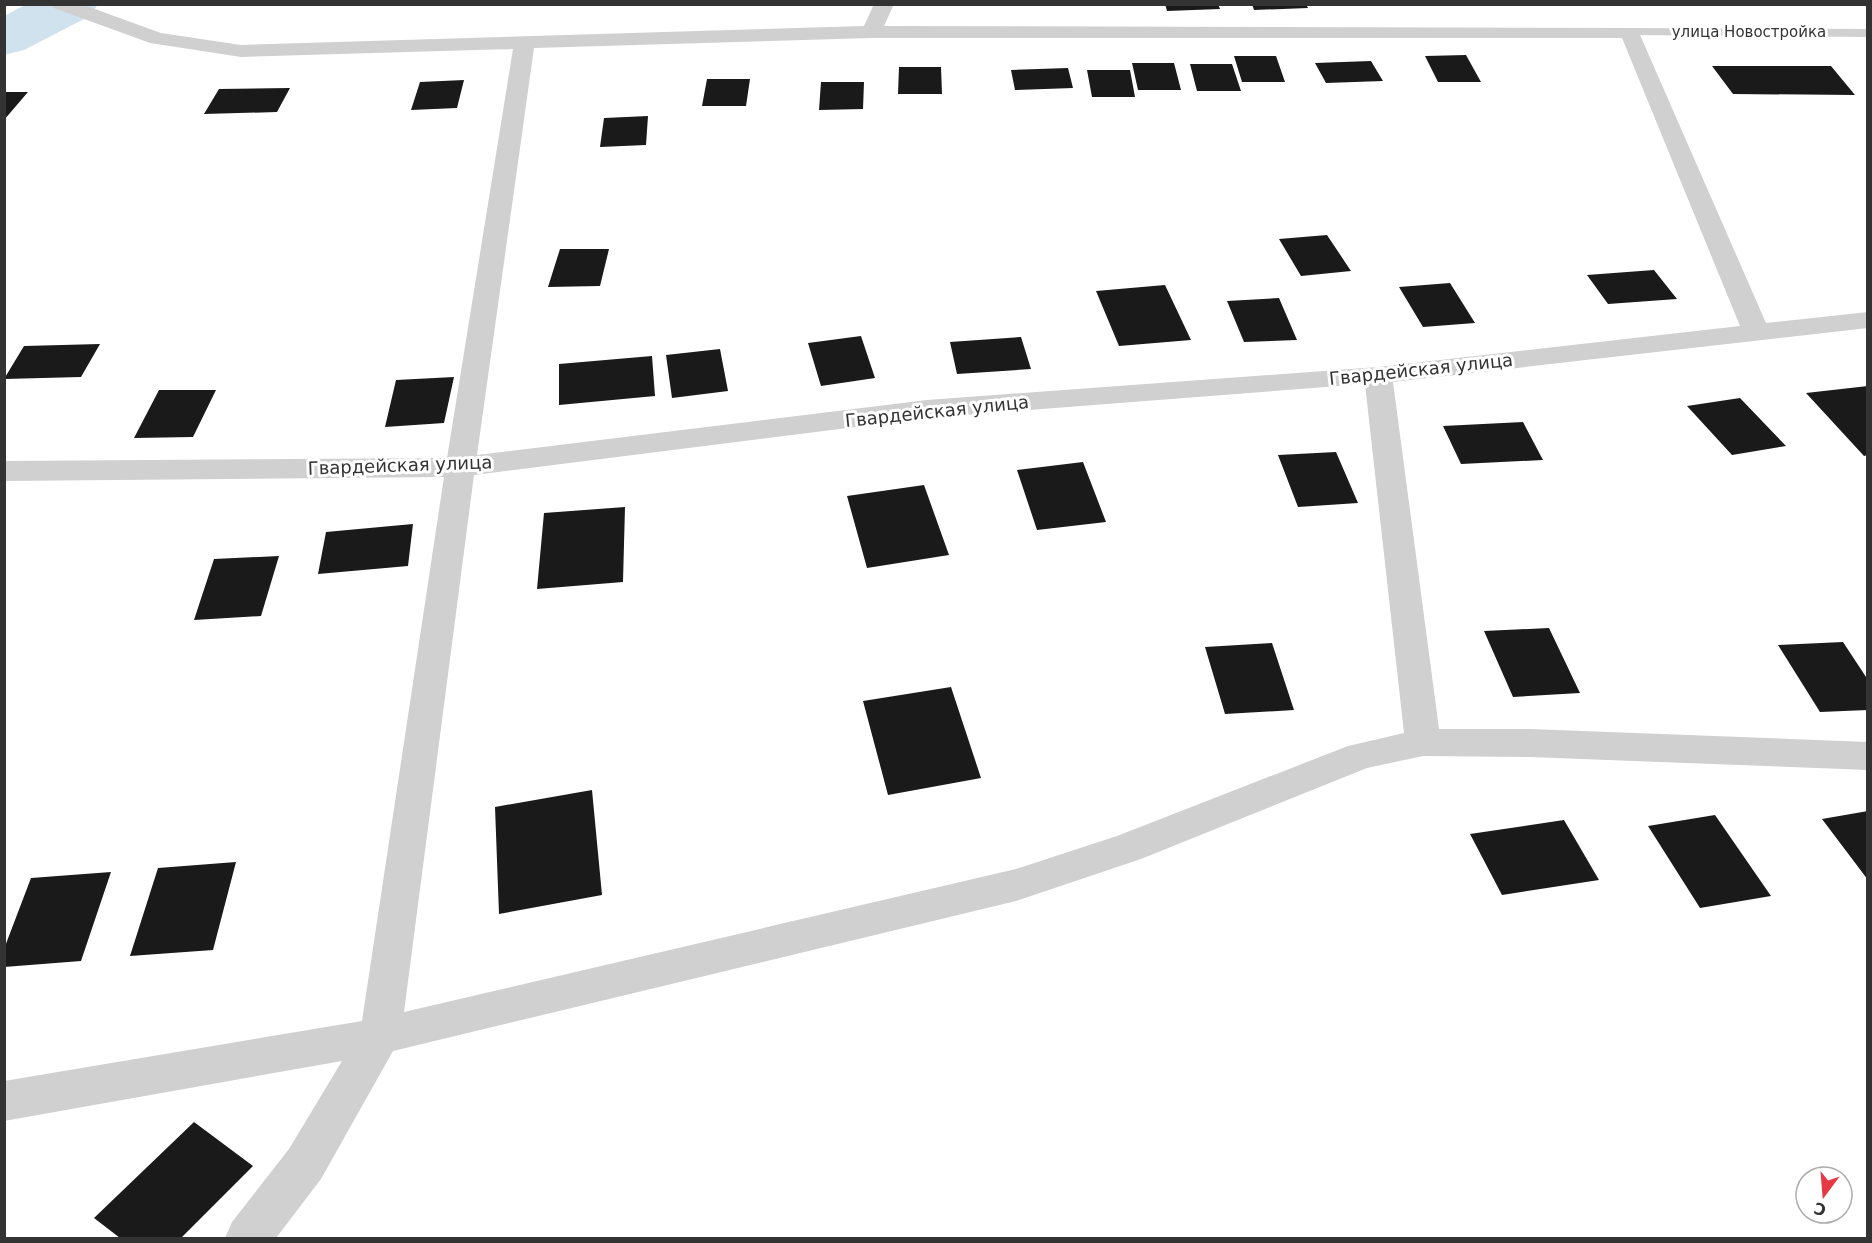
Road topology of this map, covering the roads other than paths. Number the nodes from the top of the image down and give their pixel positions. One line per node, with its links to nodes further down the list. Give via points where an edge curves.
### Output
1 (61, 4): 6 (street, via 157,39 241,51)
2 (884, 4): 3 (street)
3 (871, 32): 4 (street); 6 (street)
4 (1630, 32): 5 (lane, улица Новостройка); 8 (street)
5 (1868, 33)
6 (524, 43): 10 (street)
7 (1868, 320): 8 (street, Гвардейская улица)
8 (1756, 332): 9 (street, Гвардейская улица)
9 (1377, 375): 10 (street, Гвардейская улица, via 927,409); 12 (street)
10 (460, 466): 11 (street, Гвардейская улица); 14 (street)
11 (4, 471)
12 (1423, 742): 13 (street); 14 (street, via 1361,756 1128,848 1016,885)
13 (1868, 756)
14 (380, 1036): 15 (street); 16 (street, via 305,1164)
15 (4, 1101)
16 (248, 1239)

